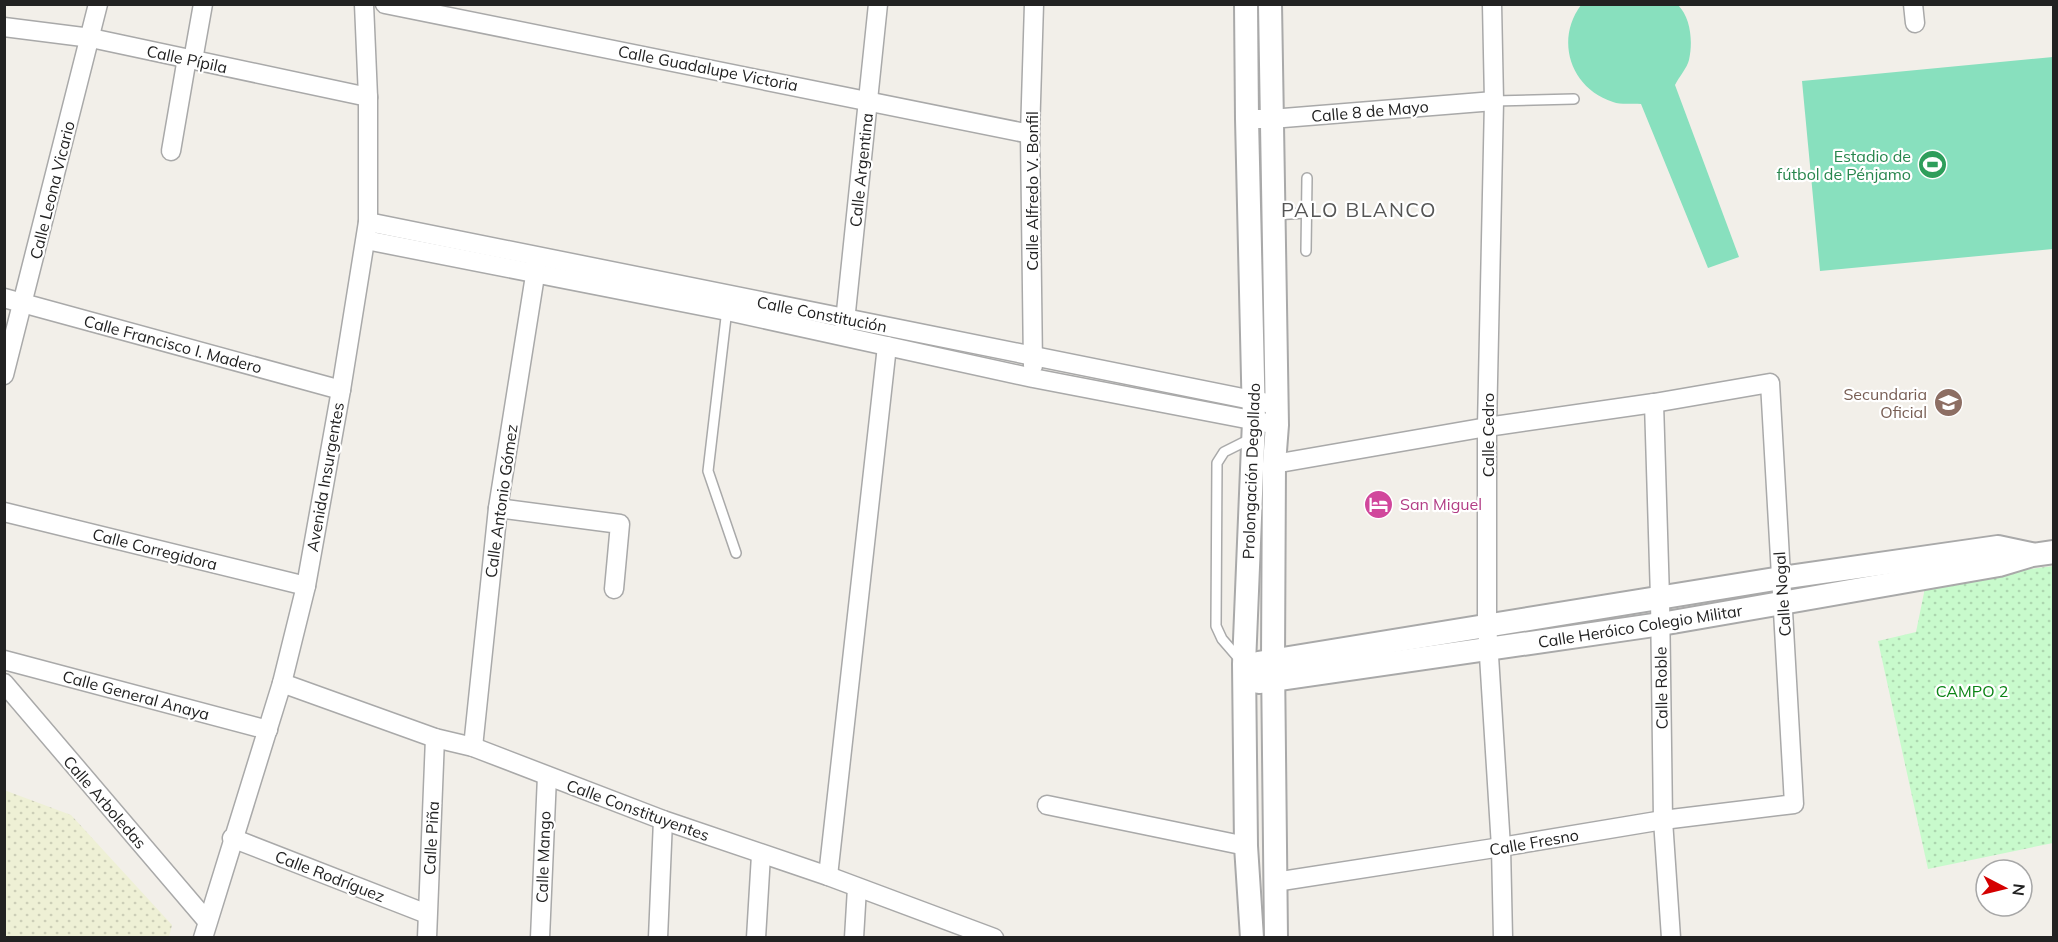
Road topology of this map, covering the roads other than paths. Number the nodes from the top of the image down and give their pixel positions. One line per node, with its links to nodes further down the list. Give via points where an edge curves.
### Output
1 (98, 4): 11 (street, Calle Leona Vicario)
2 (203, 4): 12 (street)
3 (364, 4): 13 (street, Avenida Insurgentes)
4 (386, 4): 15 (street, Calle Guadalupe Victoria)
5 (878, 4): 15 (street, Calle Argentina)
6 (1034, 4): 19 (street, Calle Alfredo V. Bonfil)
7 (1246, 4): 17 (street, Prolongación Degollado)
8 (1270, 4): 18 (street, Prolongación Degollado)
9 (1496, 5): 16 (street, Calle Cedro)
10 (4, 27): 11 (street, Calle Pípila)
11 (91, 39): 12 (street, Calle Pípila); 28 (street, Calle Leona Vicario)
12 (190, 59): 13 (street, Calle Pípila); 20 (street)
13 (368, 98): 24 (street, Avenida Insurgentes)
14 (1574, 99): 16 (lane)
15 (869, 100): 19 (street, Calle Guadalupe Victoria); 30 (street, Calle Argentina)
16 (1494, 101): 18 (street, Calle 8 de Mayo); 39 (street, Calle Cedro)
17 (1247, 119): 18 (street, Calle 8 de Mayo); 38 (street, Prolongación Degollado)
18 (1271, 119): 23 (street, Prolongación Degollado)
19 (1030, 134): 32 (street, Calle Alfredo V. Bonfil)
20 (171, 151)
21 (1307, 178): 22 (lane)
22 (1305, 213): 23 (lane); 25 (lane)
23 (1272, 215): 37 (street, Prolongación Degollado)
24 (367, 231): 26 (street, Calle Constitución); 35 (street, Avenida Insurgentes)
25 (1305, 251)
26 (537, 265): 29 (street, Calle Constitución); 41 (street, Calle Antonio Gómez)
27 (4, 298): 28 (street, Calle Francisco I. Madero)
28 (23, 303): 33 (street, Calle Leona Vicario); 35 (street, Calle Francisco I. Madero)
29 (728, 303): 30 (street, Calle Constitución); 43 (lane, via 708,471)
30 (844, 327): 31 (street, Calle Constitución); 32 (street, Calle Constitución)
31 (887, 346): 34 (street, Calle Constitución); 70 (street, Calle Constitución)
32 (1034, 355): 34 (street, Calle Alfredo V. Bonfil); 38 (street, Calle Constitución)
33 (4, 375)
34 (1033, 378): 38 (street, Calle Constitución)
35 (341, 390): 46 (street, Avenida Insurgentes)
36 (1654, 403): 39 (street); 45 (street, Calle Nogal, via 1770,384); 48 (street, Calle Roble)
37 (1277, 415): 38 (street, Calle Constitución); 40 (street, Prolongación Degollado)
38 (1254, 420): 55 (street, Prolongación Degollado); 55 (lane, via 1217,463 1216,626)
39 (1487, 427): 40 (street); 50 (street, Calle Cedro)
40 (1274, 464): 54 (street, Prolongación Degollado)
41 (498, 508): 47 (street, via 620,524); 60 (street, Calle Antonio Gómez)
42 (4, 512): 46 (street, Calle Corregidora)
43 (736, 553)
44 (2043, 553): 45 (street, Calle Heróico Colegio Militar, via 1998,547); 49 (street, Calle Heróico Colegio Militar, via 1998,565)
45 (1781, 578): 48 (street, Calle Heróico Colegio Militar); 49 (street, Calle Nogal)
46 (306, 586): 57 (street, Avenida Insurgentes)
47 (614, 589)
48 (1660, 598): 50 (street, Calle Heróico Colegio Militar); 51 (street, Calle Roble)
49 (1784, 603): 51 (street, Calle Heróico Colegio Militar); 62 (street, Calle Nogal)
50 (1487, 624): 52 (street, Calle Cedro); 54 (street, Calle Heróico Colegio Militar)
51 (1661, 624): 52 (street, Calle Heróico Colegio Militar); 65 (street, Calle Roble)
52 (1490, 648): 54 (street, Calle Heróico Colegio Militar); 68 (street, Calle Cedro)
53 (4, 660): 58 (street, Calle General Anaya)
54 (1274, 671): 55 (street, Calle Heróico Colegio Militar); 71 (street, Prolongación Degollado)
55 (1244, 674): 67 (street, Prolongación Degollado)
56 (4, 683): 74 (street, Calle Arboledas)
57 (282, 683): 58 (street, Avenida Insurgentes); 59 (street, Calle Constituyentes)
58 (268, 730): 66 (street, Avenida Insurgentes)
59 (435, 738): 60 (street, Calle Constituyentes); 73 (street, Calle Piña)
60 (473, 747): 61 (street, Calle Constituyentes)
61 (547, 776): 64 (street, Calle Constituyentes); 77 (street, Calle Mango)
62 (1794, 804): 65 (street, Calle Fresno)
63 (1047, 805): 67 (street)
64 (663, 820): 69 (street, Calle Constituyentes); 78 (street)
65 (1663, 820): 68 (street, Calle Fresno); 85 (street, Calle Roble)
66 (232, 838): 73 (street, Calle Rodríguez); 74 (street, Avenida Insurgentes)
67 (1246, 846): 82 (street, Prolongación Degollado)
68 (1502, 848): 71 (street, Calle Fresno); 84 (street, Calle Cedro)
69 (760, 855): 70 (street, Calle Constituyentes); 79 (street)
70 (828, 876): 72 (street, Calle Constituyentes)
71 (1275, 882): 83 (street, Prolongación Degollado)
72 (857, 888): 75 (street, Calle Constituyentes); 80 (street)
73 (427, 914): 76 (street, Calle Piña)
74 (205, 929)
75 (952, 930): 81 (street, Calle Constituyentes)
76 (427, 938)
77 (540, 938)
78 (658, 938)
79 (756, 938)
80 (854, 938)
81 (994, 938)
82 (1252, 938)
83 (1276, 938)
84 (1503, 938)
85 (1671, 938)

